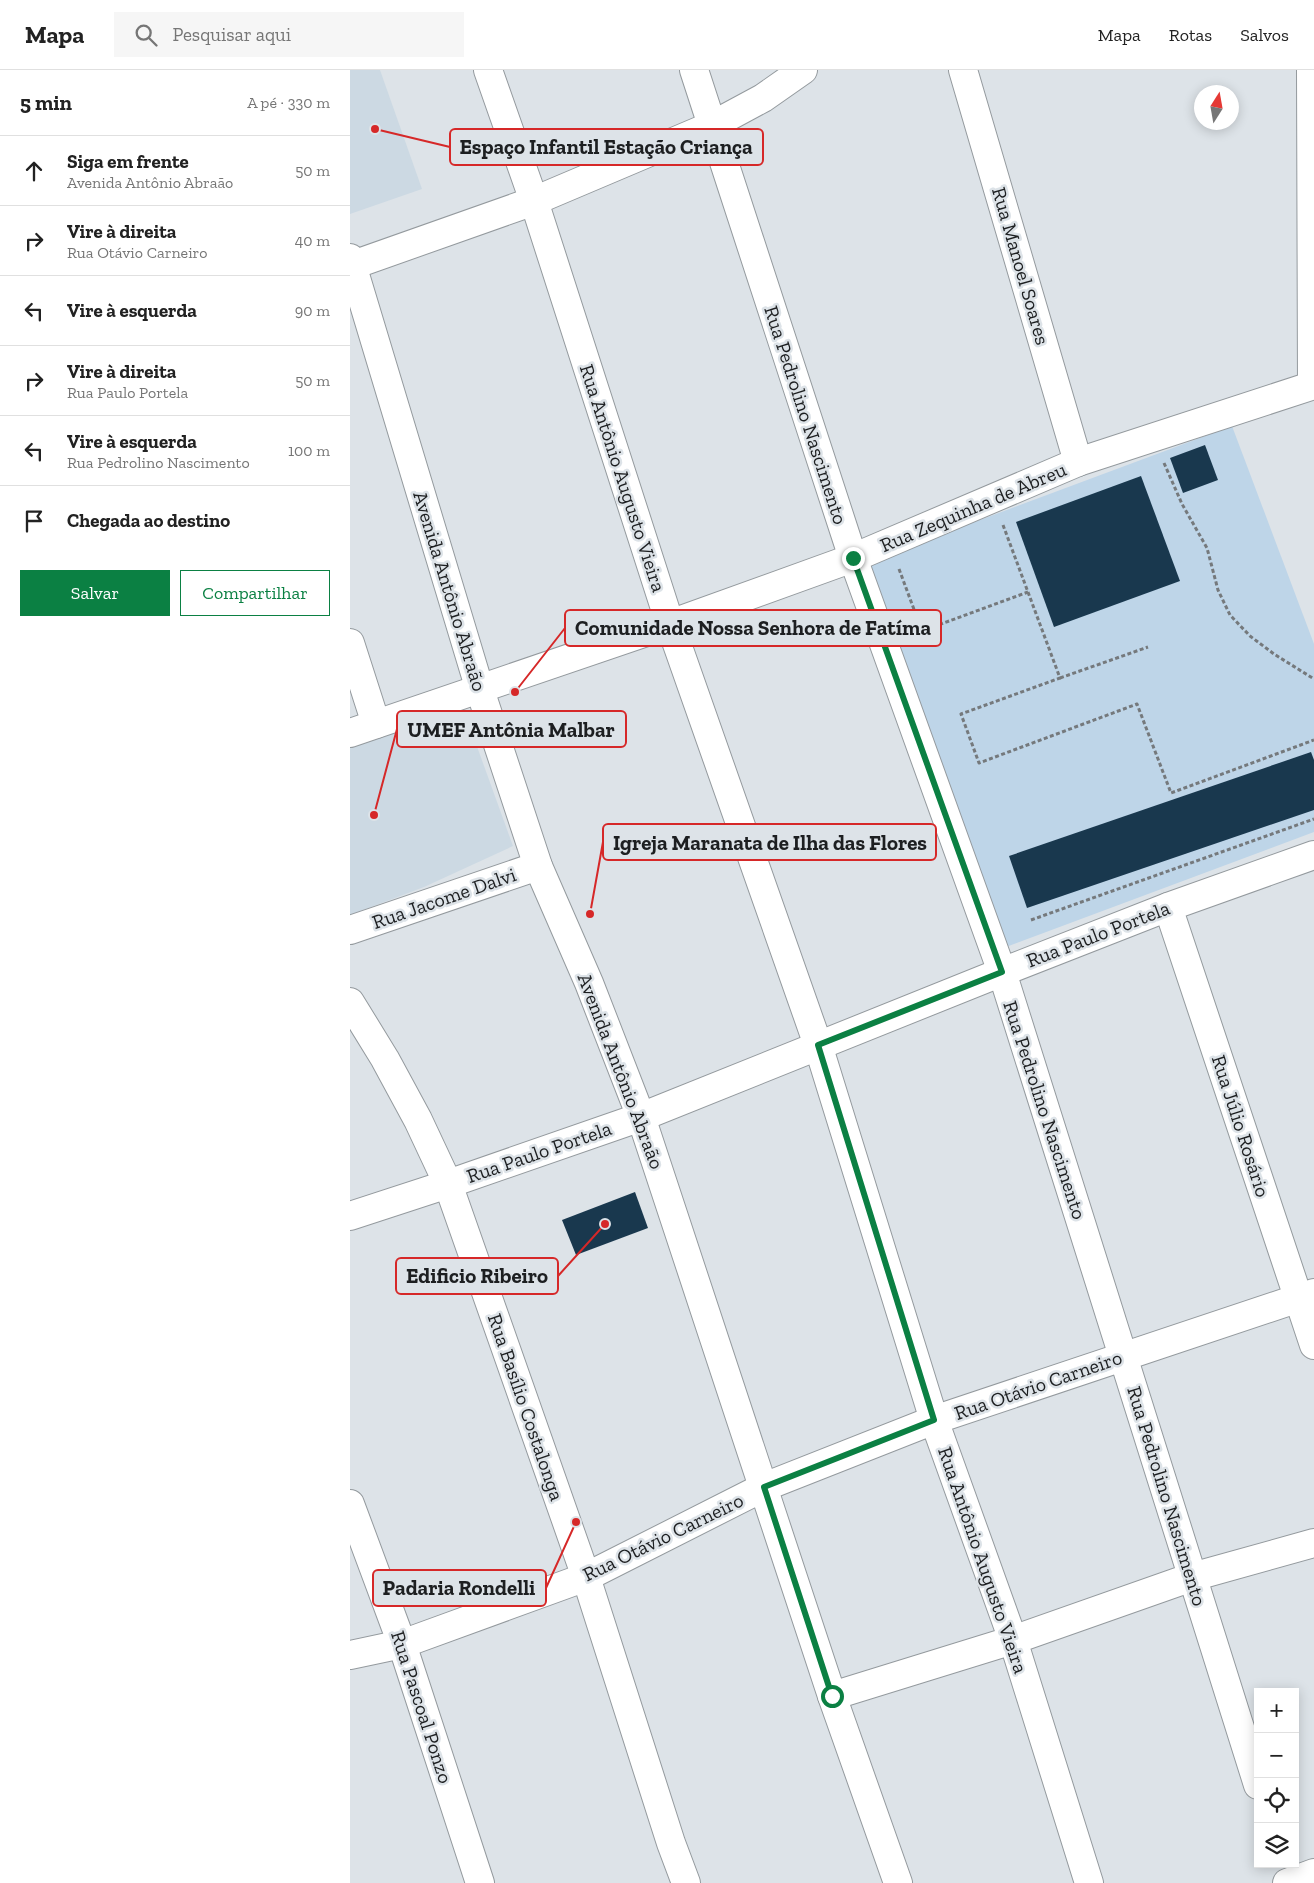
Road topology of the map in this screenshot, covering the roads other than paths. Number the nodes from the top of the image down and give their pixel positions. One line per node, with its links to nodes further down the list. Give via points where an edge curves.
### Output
1 (488, 70): 7 (street, Rua Antônio Augusto Vieira)
2 (694, 70): 6 (street, Rua Pedrolino Nascimento)
3 (803, 70): 6 (street, via 763,98)
4 (964, 70): 10 (street, Rua Manoel Soares)
5 (1311, 70): 9 (street)
6 (711, 126): 7 (street); 11 (street, Rua Pedrolino Nascimento)
7 (534, 201): 8 (street); 12 (street, Rua Antônio Augusto Vieira)
8 (351, 263): 14 (street, Avenida Antônio Abraão)
9 (1313, 385): 10 (street, Rua Zequinha de Abreu)
10 (1078, 462): 11 (street, Rua Zequinha de Abreu)
11 (853, 558): 12 (street, Rua Zequinha de Abreu); 21 (street, Rua Pedrolino Nascimento)
12 (670, 624): 14 (street, Rua Zequinha de Abreu); 23 (street, Rua Antônio Augusto Vieira)
13 (350, 643): 15 (street)
14 (480, 690): 15 (street, Rua Zequinha de Abreu); 18 (street, Avenida Antônio Abraão)
15 (376, 724): 16 (street, Rua Zequinha de Abreu)
16 (350, 733)
17 (1314, 855): 19 (street, Rua Paulo Portela)
18 (538, 866): 20 (street, Rua Jacome Dalvi); 24 (street, Avenida Antônio Abraão, via 589,983)
19 (1168, 908): 21 (street, Rua Paulo Portela); 27 (street, Rua Júlio Rosário)
20 (350, 930)
21 (1002, 972): 23 (street, Rua Paulo Portela); 29 (street, Rua Pedrolino Nascimento)
22 (350, 1002): 25 (street, Rua Basílio Costalonga, via 418,1120)
23 (818, 1045): 24 (street, Rua Paulo Portela); 30 (street, Rua Antônio Augusto Vieira)
24 (641, 1117): 25 (street, Rua Paulo Portela); 31 (street, Avenida Antônio Abraão)
25 (448, 1184): 26 (street, Rua Paulo Portela); 34 (street, Rua Basílio Costalonga)
26 (350, 1216)
27 (1306, 1295): 28 (street, Rua Júlio Rosário); 29 (street, Rua Otávio Carneiro)
28 (1314, 1345)
29 (1124, 1356): 30 (street, Rua Otávio Carneiro); 35 (street, Rua Pedrolino Nascimento)
30 (934, 1420): 31 (street, Rua Otávio Carneiro); 36 (street, Rua Antônio Augusto Vieira)
31 (764, 1487): 34 (street, Rua Otávio Carneiro); 39 (street, Avenida Antônio Abraão)
32 (350, 1504): 37 (street, Rua Pascoal Ponzo)
33 (1314, 1543): 35 (street)
34 (586, 1577): 37 (street, Rua Otávio Carneiro); 44 (street, Rua Basílio Costalonga)
35 (1192, 1577): 36 (street); 40 (street, Rua Pedrolino Nascimento)
36 (1013, 1640): 39 (street); 46 (street, Rua Antônio Augusto Vieira)
37 (402, 1644): 38 (street, Rua Otávio Carneiro); 43 (street, Rua Pascoal Ponzo)
38 (350, 1655)
39 (832, 1696): 45 (street, Avenida Antônio Abraão)
40 (1256, 1778)
41 (1314, 1873): 42 (street)
42 (1286, 1876)
43 (480, 1883)
44 (686, 1883)
45 (898, 1883)
46 (1089, 1883)

